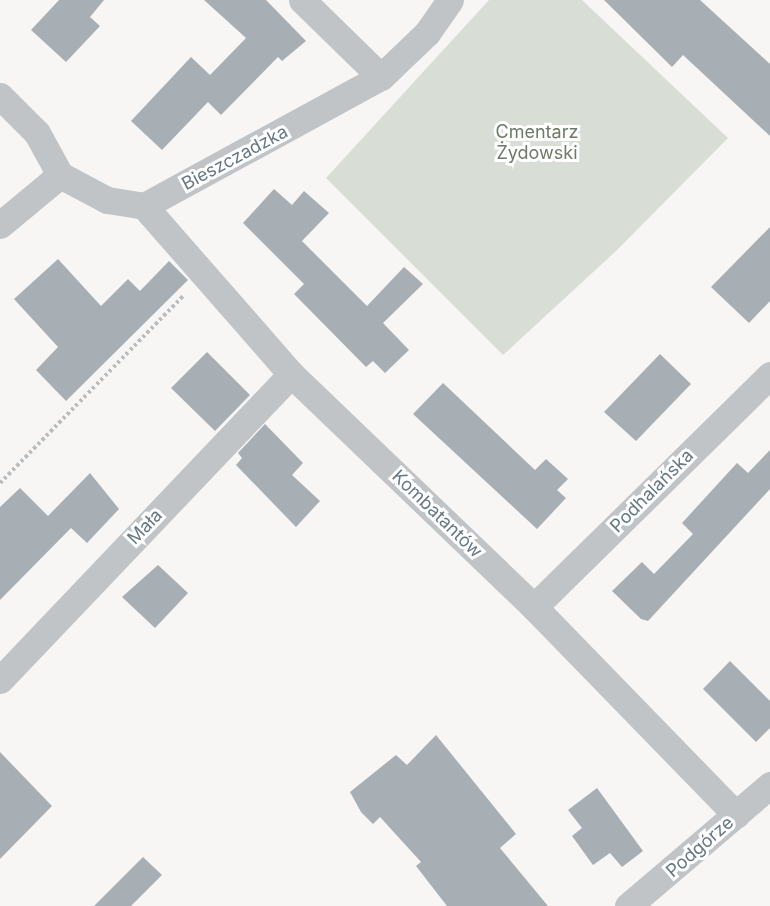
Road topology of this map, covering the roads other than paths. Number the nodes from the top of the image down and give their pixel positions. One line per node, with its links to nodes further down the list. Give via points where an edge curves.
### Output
1 (302, 0): 3 (street)
2 (450, 0): 3 (street, Bieszczadzka, via 427,33)
3 (381, 77): 6 (street, Bieszczadzka)
4 (0, 96): 5 (street, via 37,133)
5 (60, 175): 6 (street, via 107,200); 7 (street)
6 (144, 206): 8 (street, Kombatantów, via 206,272)
7 (0, 225)
8 (291, 374): 10 (street, Kombatantów); 11 (street, Mała)
9 (770, 375): 10 (street, Podhalańska)
10 (534, 607): 13 (street, Kombatantów)
11 (0, 680)
12 (770, 785): 13 (street, Podgórze)
13 (736, 815): 14 (street, Podgórze)
14 (628, 906)

